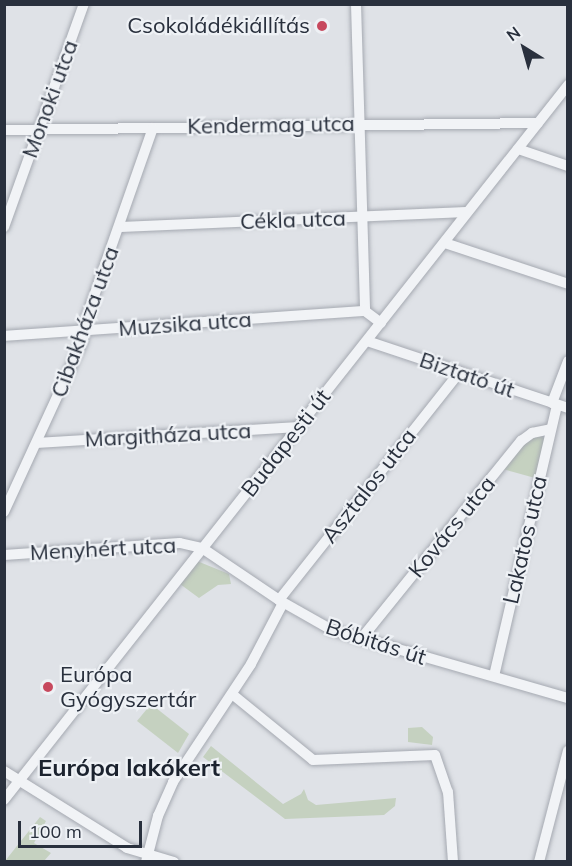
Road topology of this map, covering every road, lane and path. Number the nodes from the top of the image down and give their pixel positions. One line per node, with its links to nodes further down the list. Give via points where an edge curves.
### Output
1 (84, 4): 8 (street, Monoki utca)
2 (356, 4): 4 (street)
3 (567, 85): 5 (street, Budapesti út)
4 (359, 123): 5 (street, Kendermag utca); 6 (street, Kendermag utca); 12 (street)
5 (538, 123): 9 (street, Budapesti út)
6 (153, 128): 8 (street, Kendermag utca); 14 (street, Cibakháza utca)
7 (4, 130): 8 (street, Kendermag utca)
8 (39, 130): 13 (street, Monoki utca)
9 (518, 149): 10 (street); 11 (street, Budapesti út)
10 (567, 166)
11 (467, 212): 12 (street, Cékla utca); 15 (street, Budapesti út)
12 (361, 218): 14 (street, Cékla utca); 17 (street)
13 (4, 227)
14 (120, 227): 19 (street, Cibakháza utca)
15 (445, 243): 16 (street); 18 (street, Budapesti út)
16 (567, 284)
17 (365, 311): 18 (street); 19 (street, Muzsika utca)
18 (381, 323): 21 (street, Budapesti út)
19 (84, 330): 20 (street, Muzsika utca); 27 (street, Cibakháza utca)
20 (4, 336)
21 (367, 341): 23 (street, Biztató út); 25 (street, Budapesti út)
22 (567, 361): 24 (street, Lakatos utca)
23 (460, 372): 24 (street, Biztató út); 31 (street, Asztalos utca)
24 (559, 405): 26 (street, Lakatos utca)
25 (298, 427): 27 (street, Margitháza utca); 29 (street, Budapesti út)
26 (552, 429): 32 (street, Kovács utca, via 532,433 521,441); 33 (street, Lakatos utca)
27 (37, 443): 28 (street, Cibakháza utca)
28 (4, 512)
29 (202, 548): 30 (street, Menyhért utca, via 180,543); 31 (street, Bóbitás út); 38 (street, Budapesti út)
30 (4, 555)
31 (281, 602): 32 (street, Bóbitás út, via 323,626); 34 (street, Asztalos utca)
32 (361, 639): 33 (street, Bóbitás út)
33 (494, 676): 35 (street, Bóbitás út)
34 (232, 694): 40 (street, Asztalos utca, via 173,782 158,816); 42 (street, via 313,760 435,755 448,792)
35 (567, 698)
36 (567, 752): 43 (street)
37 (4, 771): 38 (street)
38 (20, 780): 39 (street, Budapesti út); 40 (street, via 98,832)
39 (4, 800)
40 (148, 858): 41 (street, via 154,853)
41 (174, 861)
42 (453, 861)
43 (539, 861)

